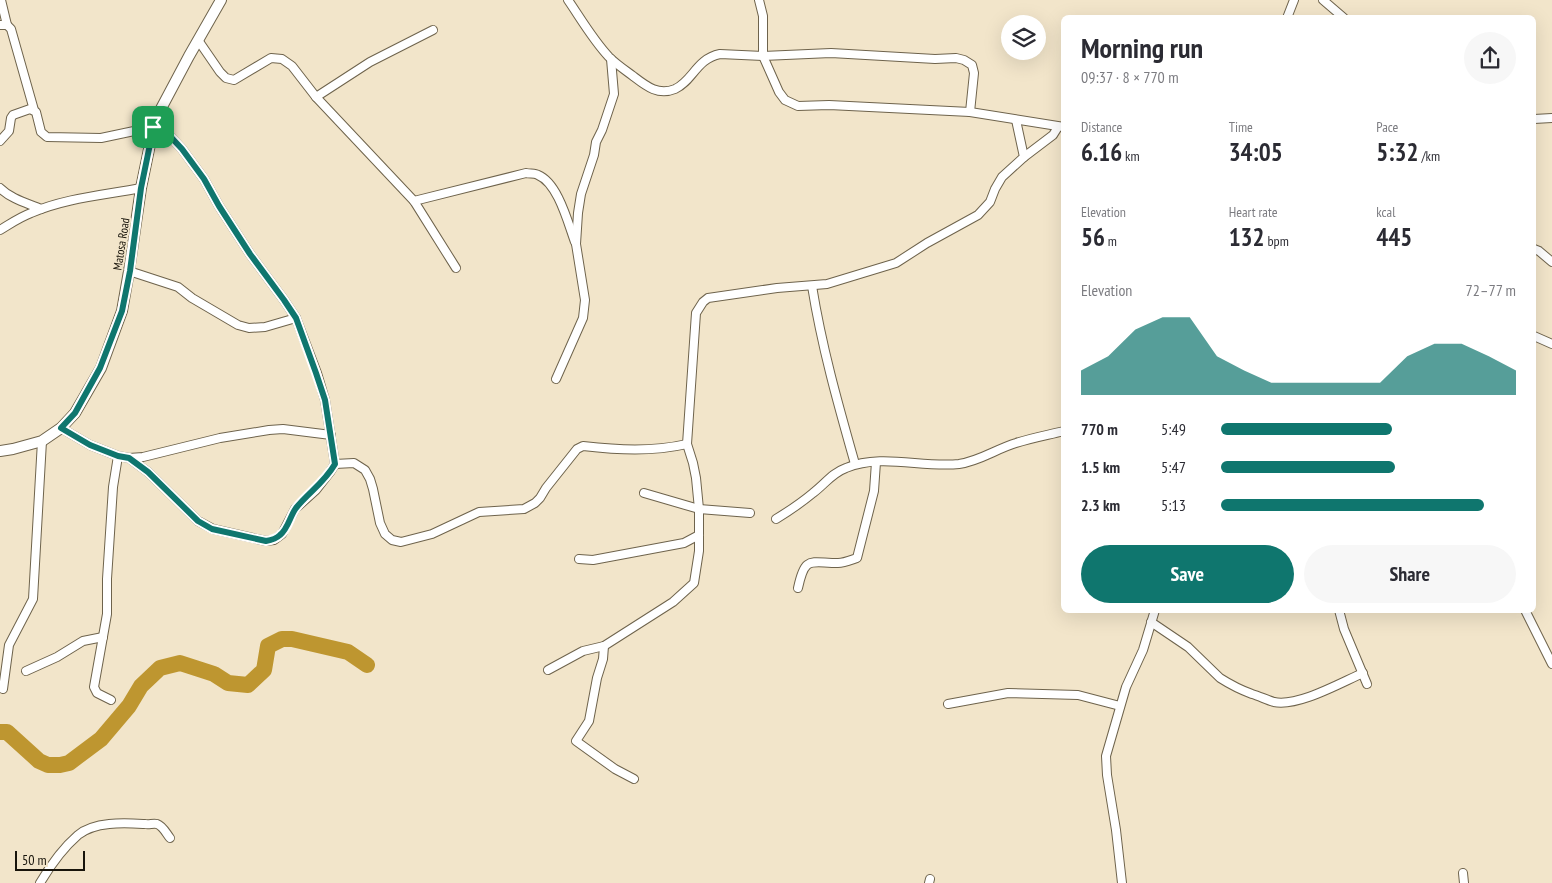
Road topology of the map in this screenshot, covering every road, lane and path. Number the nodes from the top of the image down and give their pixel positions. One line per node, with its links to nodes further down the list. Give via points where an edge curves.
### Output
1 (1, 0): 9 (street)
2 (221, 0): 11 (street, Matosa Road)
3 (568, 0): 13 (street)
4 (759, 0): 12 (street, via 763,16)
5 (1294, 0): 7 (street)
6 (1323, 0): 8 (street)
7 (1288, 15)
8 (1340, 15)
9 (3, 25): 15 (street, via 11,29)
10 (433, 30): 14 (street, via 370,62)
11 (198, 40): 14 (street, via 226,78 234,80 271,58 282,59 292,66); 20 (street, Matosa Road)
12 (763, 56): 13 (street, via 714,55 700,64 677,88 660,92 650,89); 16 (street, via 779,92 785,100 798,106); 16 (street, via 831,53 964,60 972,65 974,73)
13 (611, 59): 29 (street, via 614,94 580,194)
14 (316, 97): 26 (street)
15 (34, 110): 20 (street, via 41,132 47,137 101,138); 22 (street, via 27,109 13,115 9,131)
16 (970, 112): 19 (street)
17 (1552, 118): 18 (street)
18 (1536, 119)
19 (1016, 120): 21 (street); 23 (street)
20 (154, 124): 25 (street, Matosa Road); 35 (street, via 182,149 204,179 250,254)
21 (1061, 127): 23 (street)
22 (0, 141)
23 (1024, 157): 34 (street, via 1002,177 990,202 978,215 896,263)
24 (0, 188): 27 (street)
25 (141, 188): 27 (street); 33 (street, Matosa Road)
26 (414, 201): 29 (street, via 526,173 537,174 556,192); 32 (street)
27 (41, 209): 28 (street)
28 (0, 230)
29 (576, 244): 38 (street, via 585,300 584,318)
30 (1536, 250): 31 (street)
31 (1552, 262)
32 (456, 268)
33 (130, 271): 35 (street, via 178,287 238,325 265,327); 39 (street, Matosa Road, via 122,311 100,368 75,413)
34 (812, 286): 43 (street, via 708,298 698,308); 49 (street, via 833,387)
35 (296, 318): 41 (street, via 325,400)
36 (1536, 337): 37 (street)
37 (1552, 344)
38 (556, 378)
39 (61, 428): 42 (street, Matosa Road); 45 (street)
40 (1061, 432): 47 (street, via 1016,443 981,459 958,464)
41 (331, 436): 46 (street, via 269,430); 48 (street)
42 (42, 441): 44 (street, Matosa Road); 68 (street, via 33,599 9,645)
43 (687, 444): 48 (street, via 648,451 583,446 577,449 530,507 479,512 432,534 401,542 385,534 365,470 354,463); 51 (street, via 696,478)
44 (0, 451)
45 (118, 456): 46 (street); 61 (street)
46 (129, 458): 48 (street, via 206,526 266,541 282,534 295,509 316,490)
47 (876, 462): 49 (street); 56 (street, via 874,491 857,558 840,563 818,561 806,565)
48 (335, 464)
49 (855, 464): 53 (street, via 832,475 798,506)
50 (644, 493): 51 (street)
51 (699, 509): 52 (street); 54 (street)
52 (750, 513)
53 (776, 519)
54 (699, 535): 55 (street, via 684,543 593,560); 62 (street, via 694,583 674,602)
55 (579, 559)
56 (798, 588)
57 (1154, 613): 60 (street)
58 (1340, 613): 66 (street)
59 (1526, 613): 63 (street)
60 (1151, 622): 66 (street, via 1188,647 1226,682 1275,702 1300,700); 71 (street)
61 (103, 637): 65 (street, via 83,641); 69 (street, via 94,687 97,693)
62 (604, 646): 64 (street, via 583,651); 72 (street, via 589,722 576,741)
63 (1552, 664)
64 (548, 670)
65 (26, 671)
66 (1363, 673): 67 (street)
67 (1367, 684)
68 (2, 689)
69 (111, 700)
70 (948, 704): 71 (street, via 1008,693 1078,695)
71 (1120, 706): 76 (street, via 1106,756)
72 (634, 779)
73 (170, 838): 75 (street, via 155,823 97,826 79,834)
74 (1463, 873): 77 (street)
75 (40, 883)
76 (1122, 883)
77 (1464, 883)

